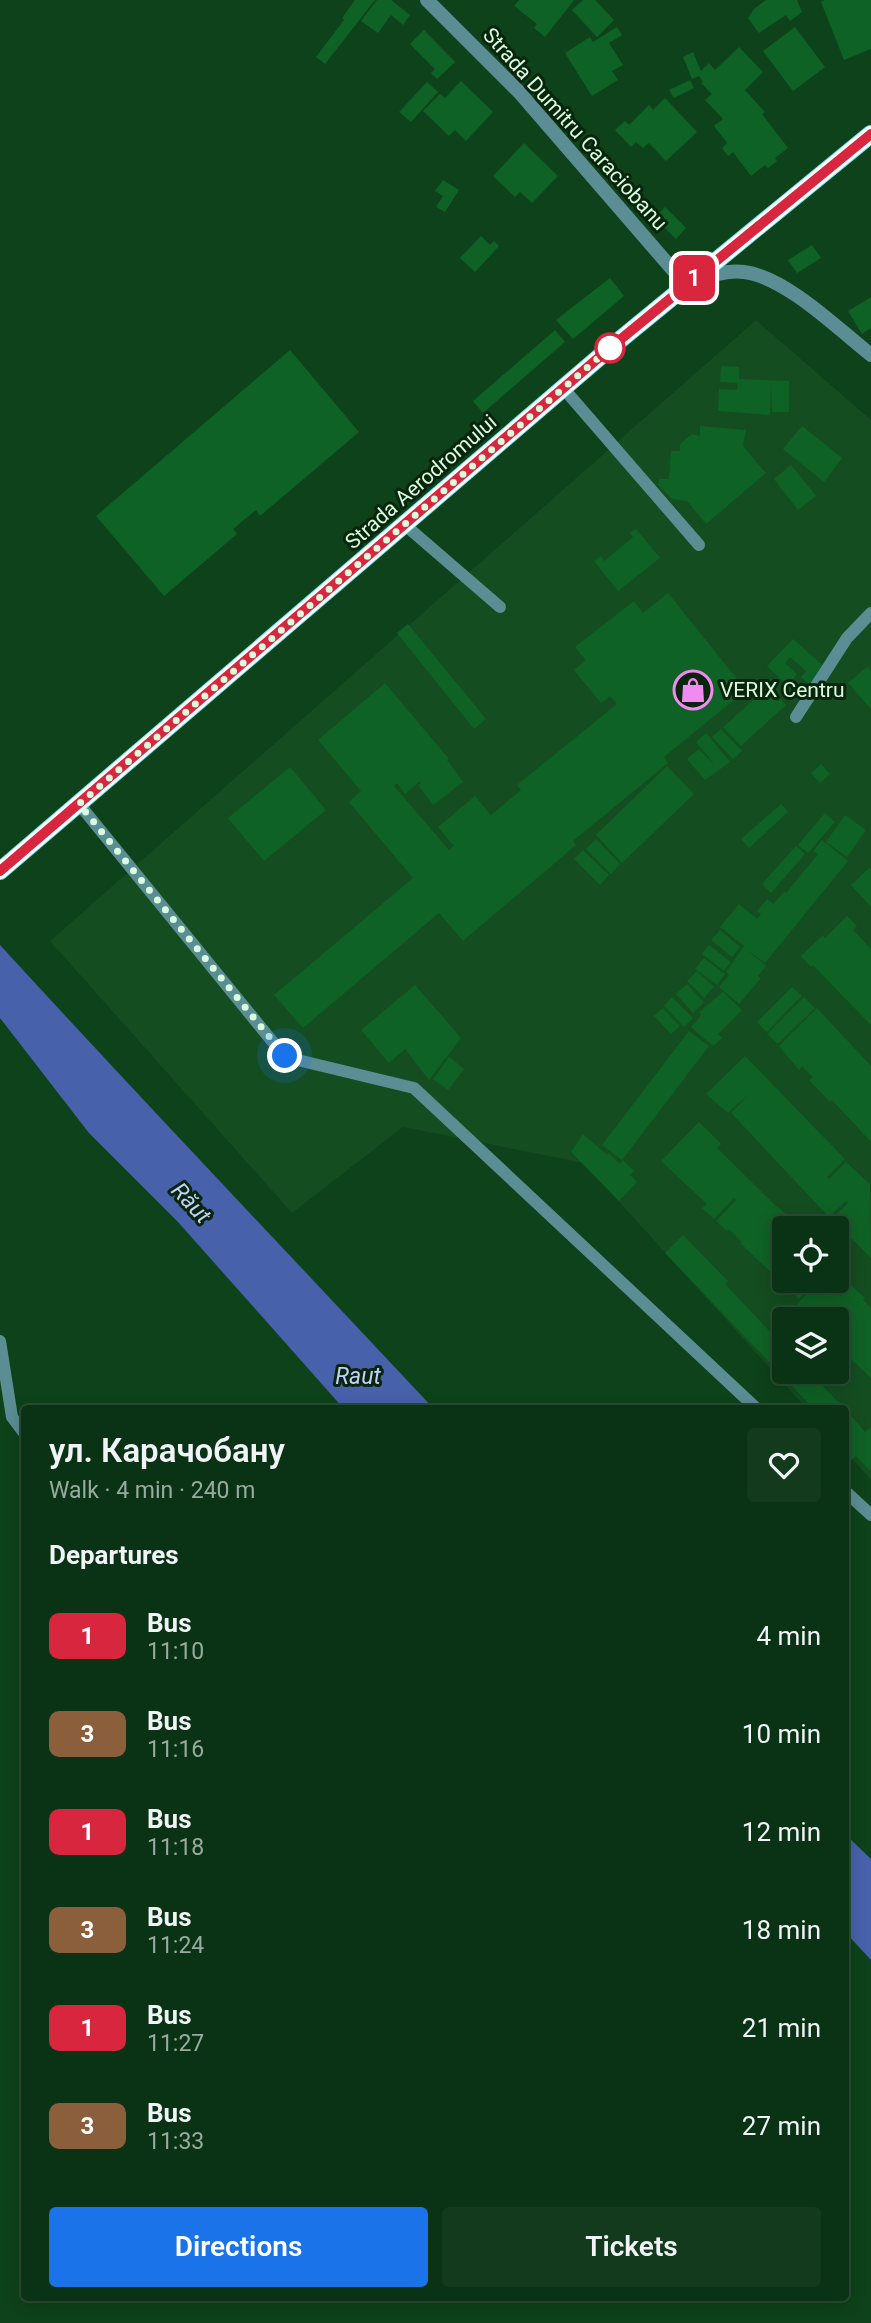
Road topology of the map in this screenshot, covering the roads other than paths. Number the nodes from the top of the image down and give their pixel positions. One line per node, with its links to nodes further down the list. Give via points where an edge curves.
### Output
1 (427, 0): 3 (street, Strada Dumitru Caraciobanu, via 519,92)
2 (871, 134): 3 (main road, Strada Aerodromului)
3 (686, 285): 4 (street, via 728,272 759,275 790,290); 5 (main road, Strada Aerodromului)
4 (871, 355)
5 (564, 389): 6 (main road, Strada Aerodromului); 7 (lane)
6 (405, 525): 8 (lane); 11 (main road, Strada Aerodromului)
7 (699, 545)
8 (500, 607)
9 (871, 613): 10 (lane, via 847,638)
10 (796, 717)
11 (79, 804): 12 (main road, Strada Aerodromului); 14 (lane, via 285,1056 414,1088)
12 (2, 870)
13 (0, 1341): 15 (lane, via 12,1417)
14 (753, 1405)
15 (21, 1429)
16 (849, 1495): 17 (lane)
17 (871, 1515)

